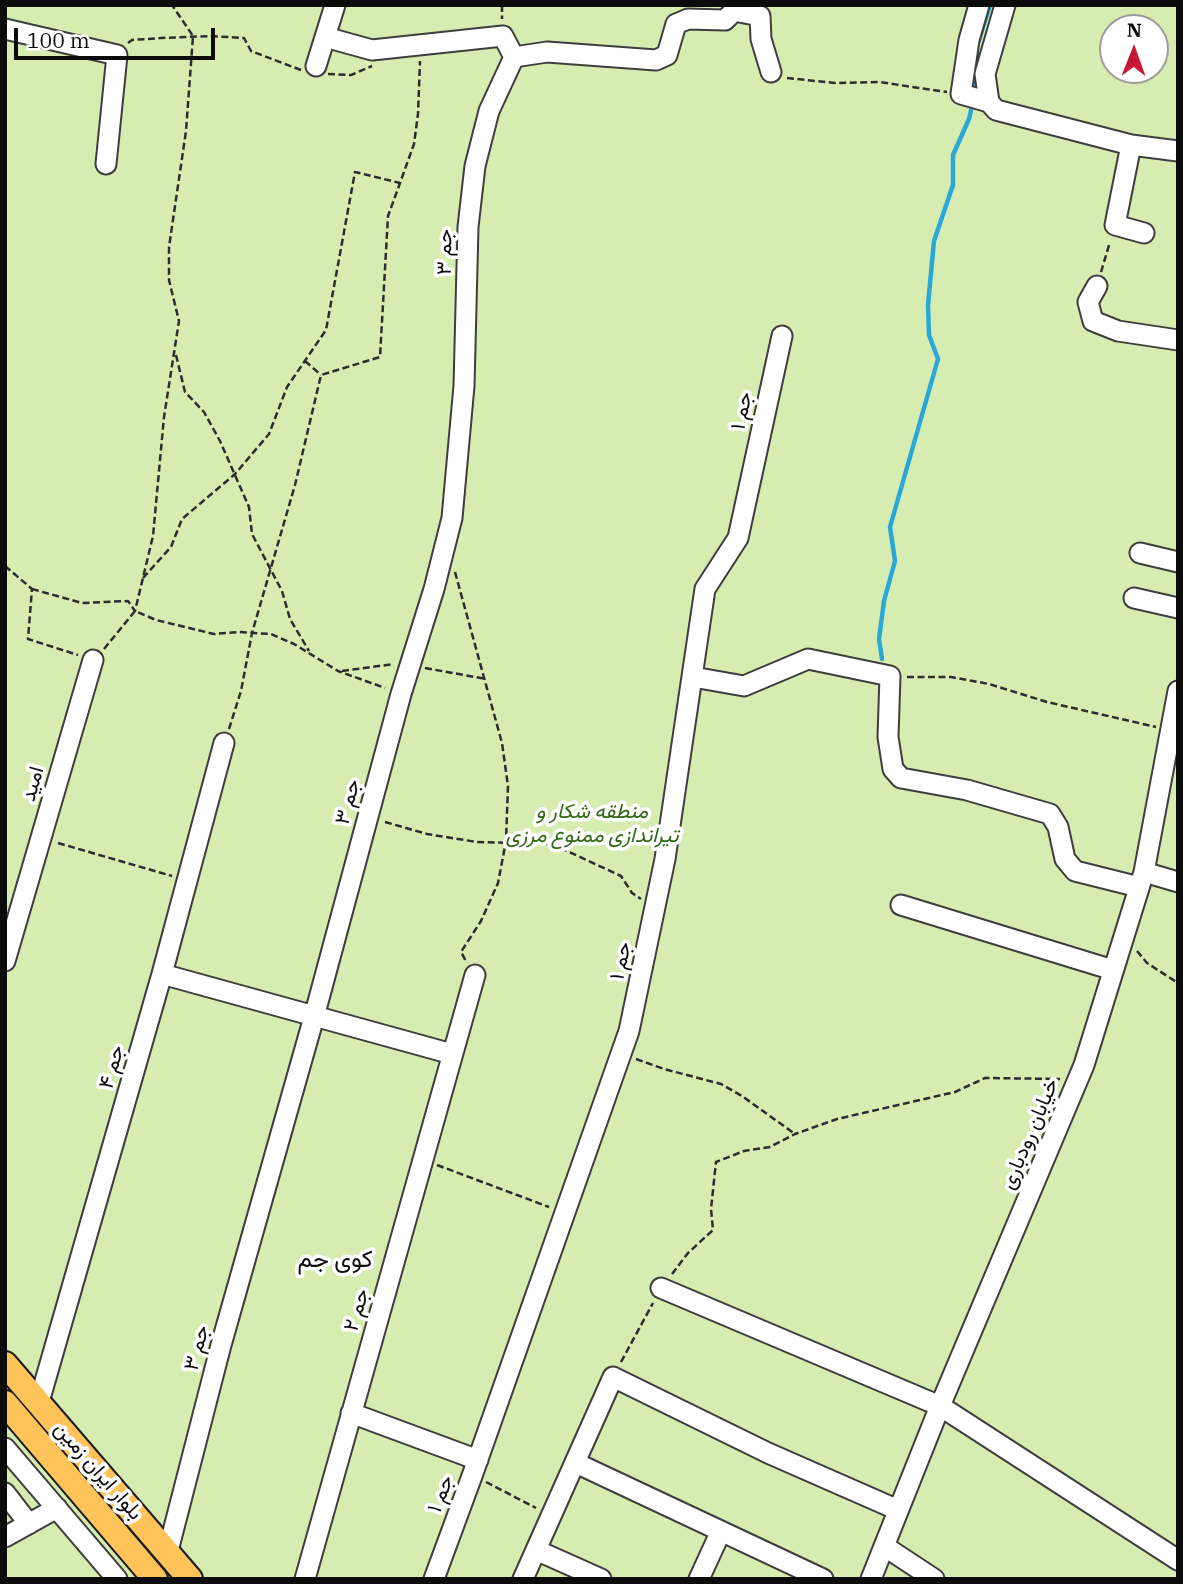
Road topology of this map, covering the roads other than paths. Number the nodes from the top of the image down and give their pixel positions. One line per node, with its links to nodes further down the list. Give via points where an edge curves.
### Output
1 (335, 5): 6 (street)
2 (979, 5): 10 (street, via 969,40)
3 (1005, 5): 10 (street)
4 (734, 8): 7 (street, via 725,20 688,19 676,24 667,54 656,60 547,52); 9 (street, via 760,16)
5 (5, 29): 13 (street, via 117,55)
6 (325, 37): 7 (street, via 372,50 503,36); 8 (street)
7 (514, 57): 34 (street, جم ۳, via 489,111 475,166 453,519)
8 (316, 70)
9 (771, 72)
10 (975, 98): 11 (street, via 1014,116)
11 (1131, 145): 12 (street); 14 (street, via 1115,225)
12 (1178, 151)
13 (106, 164)
14 (1144, 233)
15 (1097, 286): 17 (street, via 1088,302 1093,321 1118,331)
16 (782, 336): 23 (street, جم ۱, via 738,538 705,589)
17 (1178, 340)
18 (1140, 553): 19 (street)
19 (1178, 562)
20 (1134, 598): 21 (street)
21 (1178, 608)
22 (93, 660): 30 (street, امید)
23 (693, 677): 27 (street, via 744,686 808,659 890,676 888,737 893,769 901,778 967,790 1050,814 1065,859 1075,871); 44 (street, جم ۱, via 665,859 629,1031)
24 (1178, 691): 26 (street, خیابان رودباری)
25 (225, 743): 32 (street, جم ۴)
26 (1172, 743): 27 (street, خیابان رودباری)
27 (1142, 880): 28 (street); 31 (street, خیابان رودباری)
28 (1178, 882)
29 (901, 905): 31 (street)
30 (5, 961)
31 (1113, 970): 40 (street, خیابان رودباری, via 1077,1079)
32 (163, 974): 34 (street); 38 (street, جم ۴)
33 (475, 975): 35 (street, جم ۲)
34 (314, 1017): 35 (street); 53 (street, جم ۳)
35 (452, 1054): 41 (street, جم ۲)
36 (661, 1288): 40 (street)
37 (5, 1364): 38 (main road, بلوار ایران زمین)
38 (38, 1402): 53 (main road, بلوار ایران زمین)
39 (5, 1403): 56 (main road, بلوار ایران زمین)
40 (940, 1406): 47 (street, خیابان رودباری); 54 (street)
41 (351, 1413): 44 (street); 58 (street, جم ۲)
42 (5, 1448): 46 (street)
43 (576, 1463): 47 (street, via 612,1377); 49 (street); 52 (street)
44 (475, 1468): 59 (street, جم ۱)
45 (5, 1493): 48 (street)
46 (57, 1508): 48 (street); 55 (street)
47 (898, 1510): 51 (street, خیابان رودباری)
48 (29, 1524): 50 (street)
49 (721, 1531): 62 (street); 63 (street)
50 (5, 1537)
51 (884, 1546): 64 (street, خیابان رودباری); 65 (street)
52 (536, 1549): 60 (street); 61 (street)
53 (167, 1551): 57 (main road, بلوار ایران زمین)
54 (1178, 1560)
55 (117, 1579)
56 (155, 1579)
57 (190, 1579)
58 (305, 1579)
59 (434, 1579)
60 (523, 1579)
61 (601, 1579)
62 (699, 1579)
63 (823, 1579)
64 (870, 1579)
65 (934, 1579)

